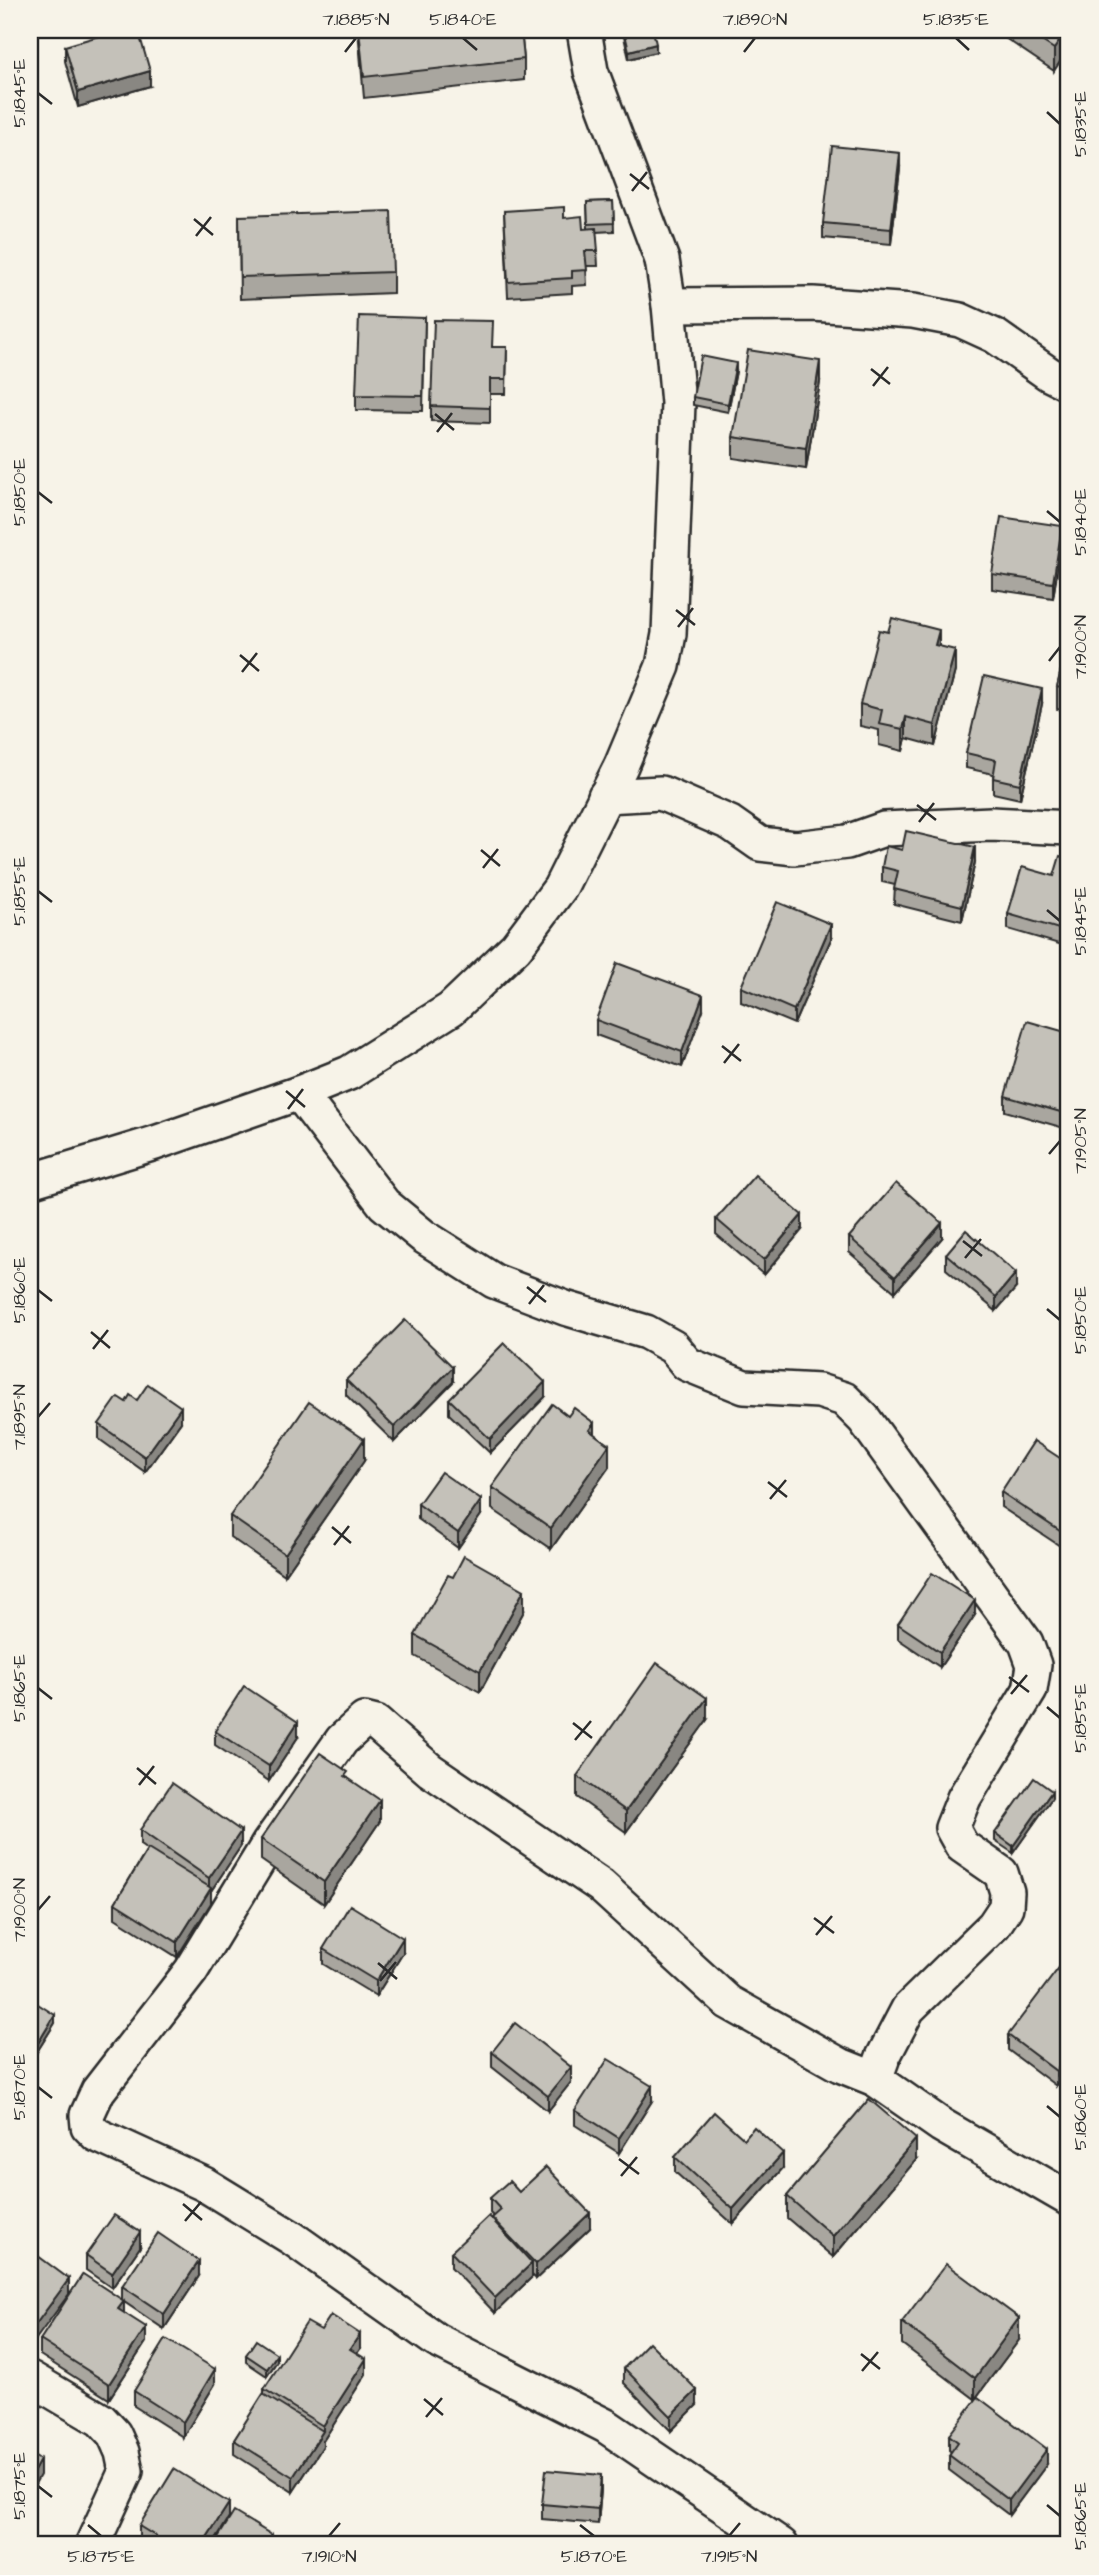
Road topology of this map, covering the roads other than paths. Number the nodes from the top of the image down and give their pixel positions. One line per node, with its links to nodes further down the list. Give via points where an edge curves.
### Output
1 (584, 30): 2 (street, via 591,71 662,260)
2 (668, 305): 3 (street, via 813,304 913,311 960,320); 4 (street, via 678,403 669,634 663,666)
3 (1069, 384)
4 (605, 796): 5 (street, via 662,793 730,824 760,844 795,848 846,842 884,829 991,824); 6 (street, via 560,888 516,947 451,1009 349,1073)
5 (1069, 828)
6 (299, 1093): 7 (street); 8 (street, via 384,1204 423,1237 494,1282 646,1332 673,1347 687,1364 744,1387 820,1391 844,1399 864,1419 1026,1643 1034,1665 1030,1690 964,1798 952,1828 962,1846 1000,1873 1006,1906 994,1925 908,2009)
7 (30, 1181)
8 (876, 2079): 9 (street, via 941,2124); 12 (street, via 840,2065 728,2002 601,1886 430,1770 376,1723 364,1720 342,1740 268,1843 191,1971 98,2091 87,2115 88,2126 97,2136 204,2184 292,2238 436,2340 606,2426)
9 (1069, 2199)
10 (30, 2378): 11 (street, via 101,2420 122,2452 126,2471)
11 (92, 2545)
12 (781, 2545)

